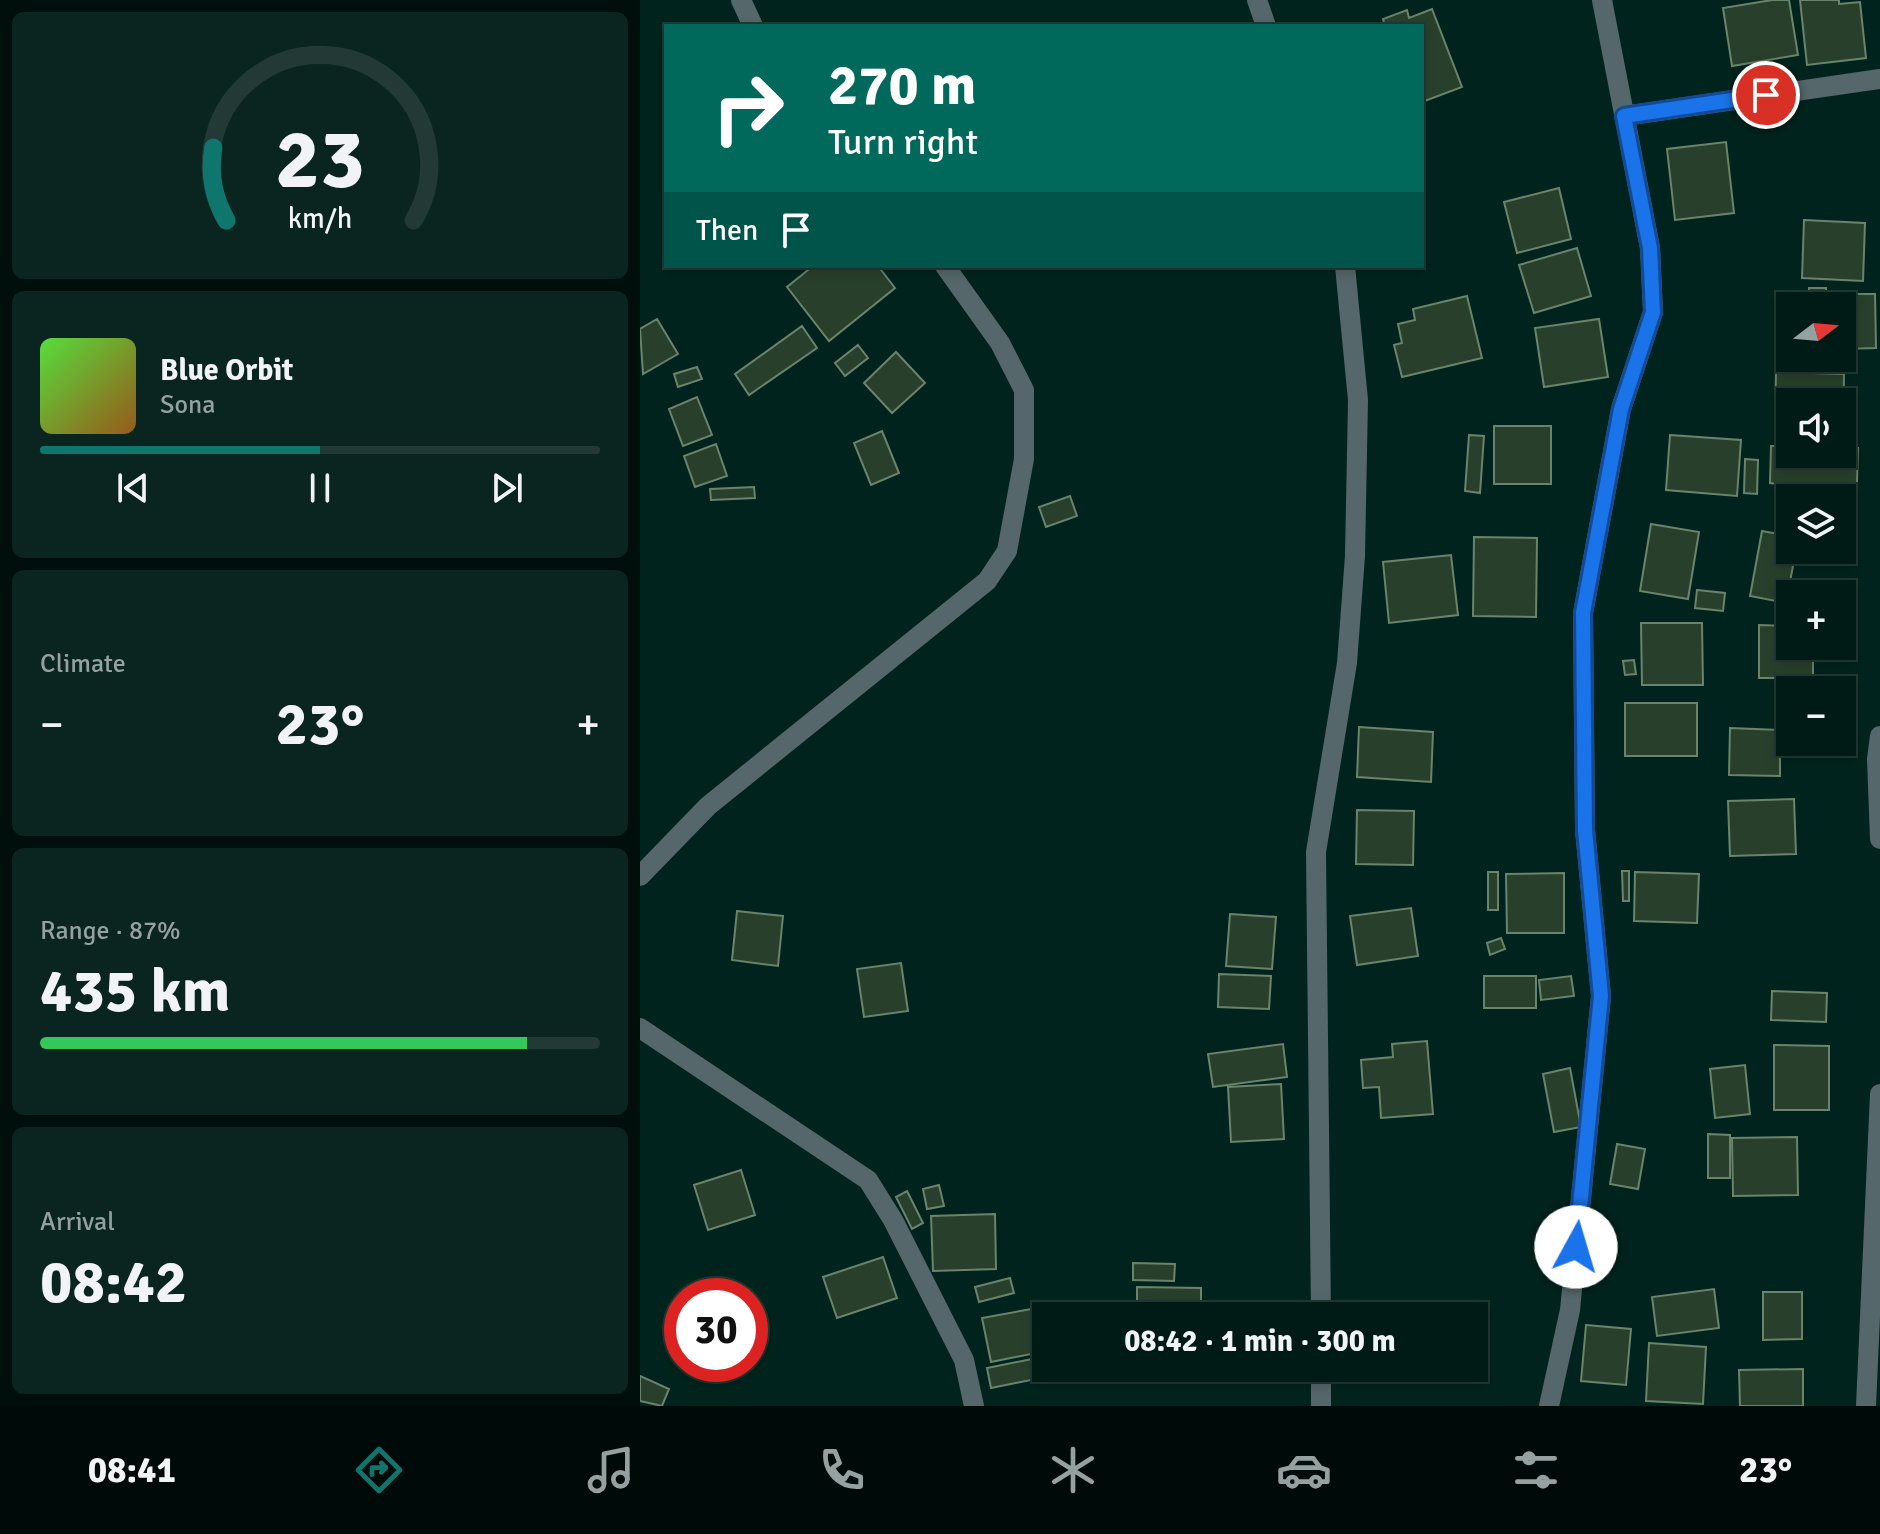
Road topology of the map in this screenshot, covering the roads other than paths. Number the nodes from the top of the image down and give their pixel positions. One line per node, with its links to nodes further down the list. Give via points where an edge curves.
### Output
1 (741, 0): 4 (street)
2 (1257, 0): 5 (street)
3 (1602, 0): 7 (street)
4 (752, 24)
5 (1265, 24)
6 (1880, 79): 7 (street)
7 (1624, 116): 19 (street, via 1650,248 1653,312 1621,409 1583,613 1585,830 1601,996 1570,1310)
8 (946, 268): 12 (street, via 1000,343 1024,390 1024,459 1007,551 987,581 708,806)
9 (1345, 268): 15 (street, via 1358,400 1355,556 1347,663 1316,852)
10 (1880, 736): 11 (street)
11 (1880, 839)
12 (640, 876)
13 (640, 1028): 17 (street, via 868,1180 964,1360)
14 (1880, 1094): 20 (street)
15 (1321, 1302)
16 (1321, 1382): 18 (street)
17 (974, 1406)
18 (1321, 1406)
19 (1549, 1406)
20 (1866, 1406)

